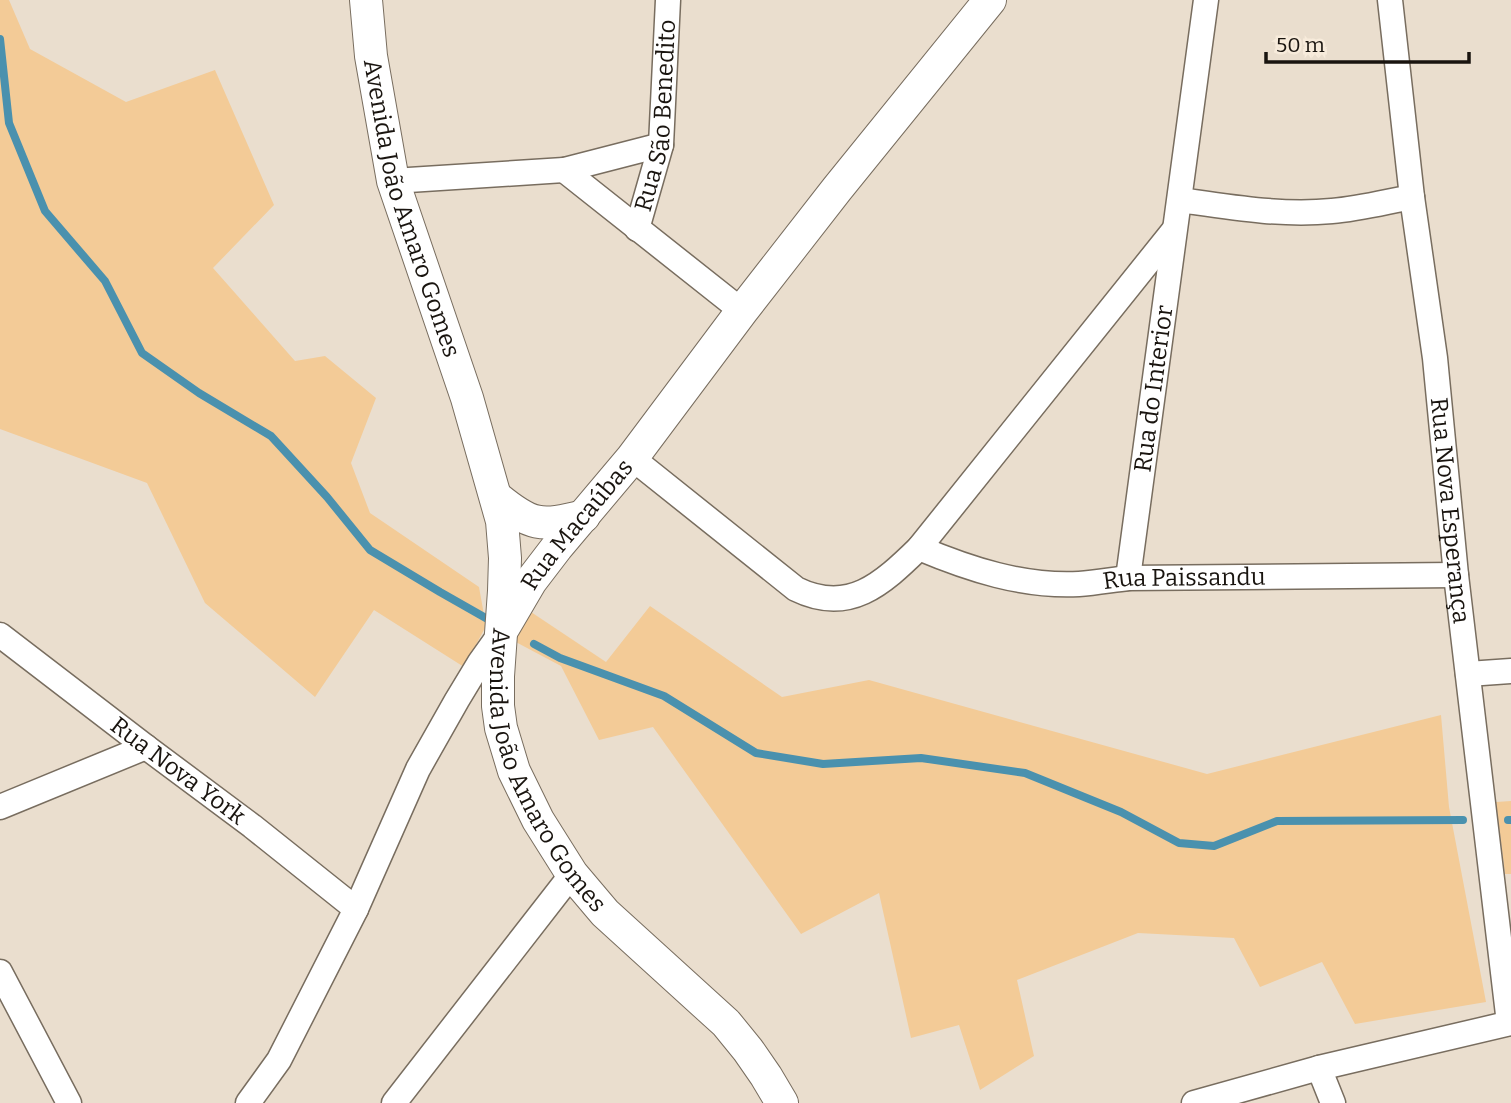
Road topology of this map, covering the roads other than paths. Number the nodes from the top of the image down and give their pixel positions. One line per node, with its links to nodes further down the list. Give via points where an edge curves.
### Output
1 (366, 0): 8 (street, Avenida João Amaro Gomes)
2 (668, 0): 6 (street, Rua São Benedito)
3 (990, 0): 13 (street, Rua Macaúbas)
4 (1206, 0): 10 (street, Rua do Interior)
5 (1390, 0): 9 (street, Rua Nova Esperança)
6 (661, 145): 7 (street); 11 (street, Rua São Benedito)
7 (564, 170): 8 (street); 11 (street)
8 (393, 181): 15 (street, Avenida João Amaro Gomes)
9 (1412, 197): 10 (street, via 1303,212); 18 (street, Rua Nova Esperança, via 1435,358)
10 (1180, 200): 12 (street, Rua do Interior)
11 (636, 229): 13 (street)
12 (1174, 230): 17 (street); 19 (street, Rua do Interior)
13 (742, 311): 14 (street, Rua Macaúbas)
14 (632, 458): 16 (street, Rua Macaúbas); 17 (street, via 808,595 840,598 861,594)
15 (496, 497): 16 (street, via 536,522); 20 (street, Avenida João Amaro Gomes, via 505,558)
16 (584, 516): 20 (street, Rua Macaúbas, via 531,581)
17 (919, 548): 19 (street, Rua Paissandu, via 957,564 1027,581 1080,584)
18 (1456, 575): 19 (street, Rua Paissandu); 23 (street, Rua Nova Esperança)
19 (1128, 578)
20 (500, 634): 26 (street, Avenida João Amaro Gomes, via 501,728 514,771); 27 (street, Rua Macaúbas, via 418,769)
21 (0, 635): 24 (street, Rua Nova York)
22 (1511, 671): 23 (street)
23 (1468, 674): 29 (street, Rua Nova Esperança)
24 (146, 747): 25 (street); 27 (street, Rua Nova York)
25 (0, 807)
26 (572, 874): 33 (street); 34 (street, Avenida João Amaro Gomes, via 604,913 726,1023)
27 (356, 909): 32 (street, Rua Macaúbas, via 279,1060)
28 (0, 972): 31 (street)
29 (1510, 1023): 30 (street)
30 (1319, 1068): 35 (street); 36 (street)
31 (69, 1103)
32 (248, 1103)
33 (394, 1103)
34 (782, 1103)
35 (1194, 1103)
36 (1333, 1103)

